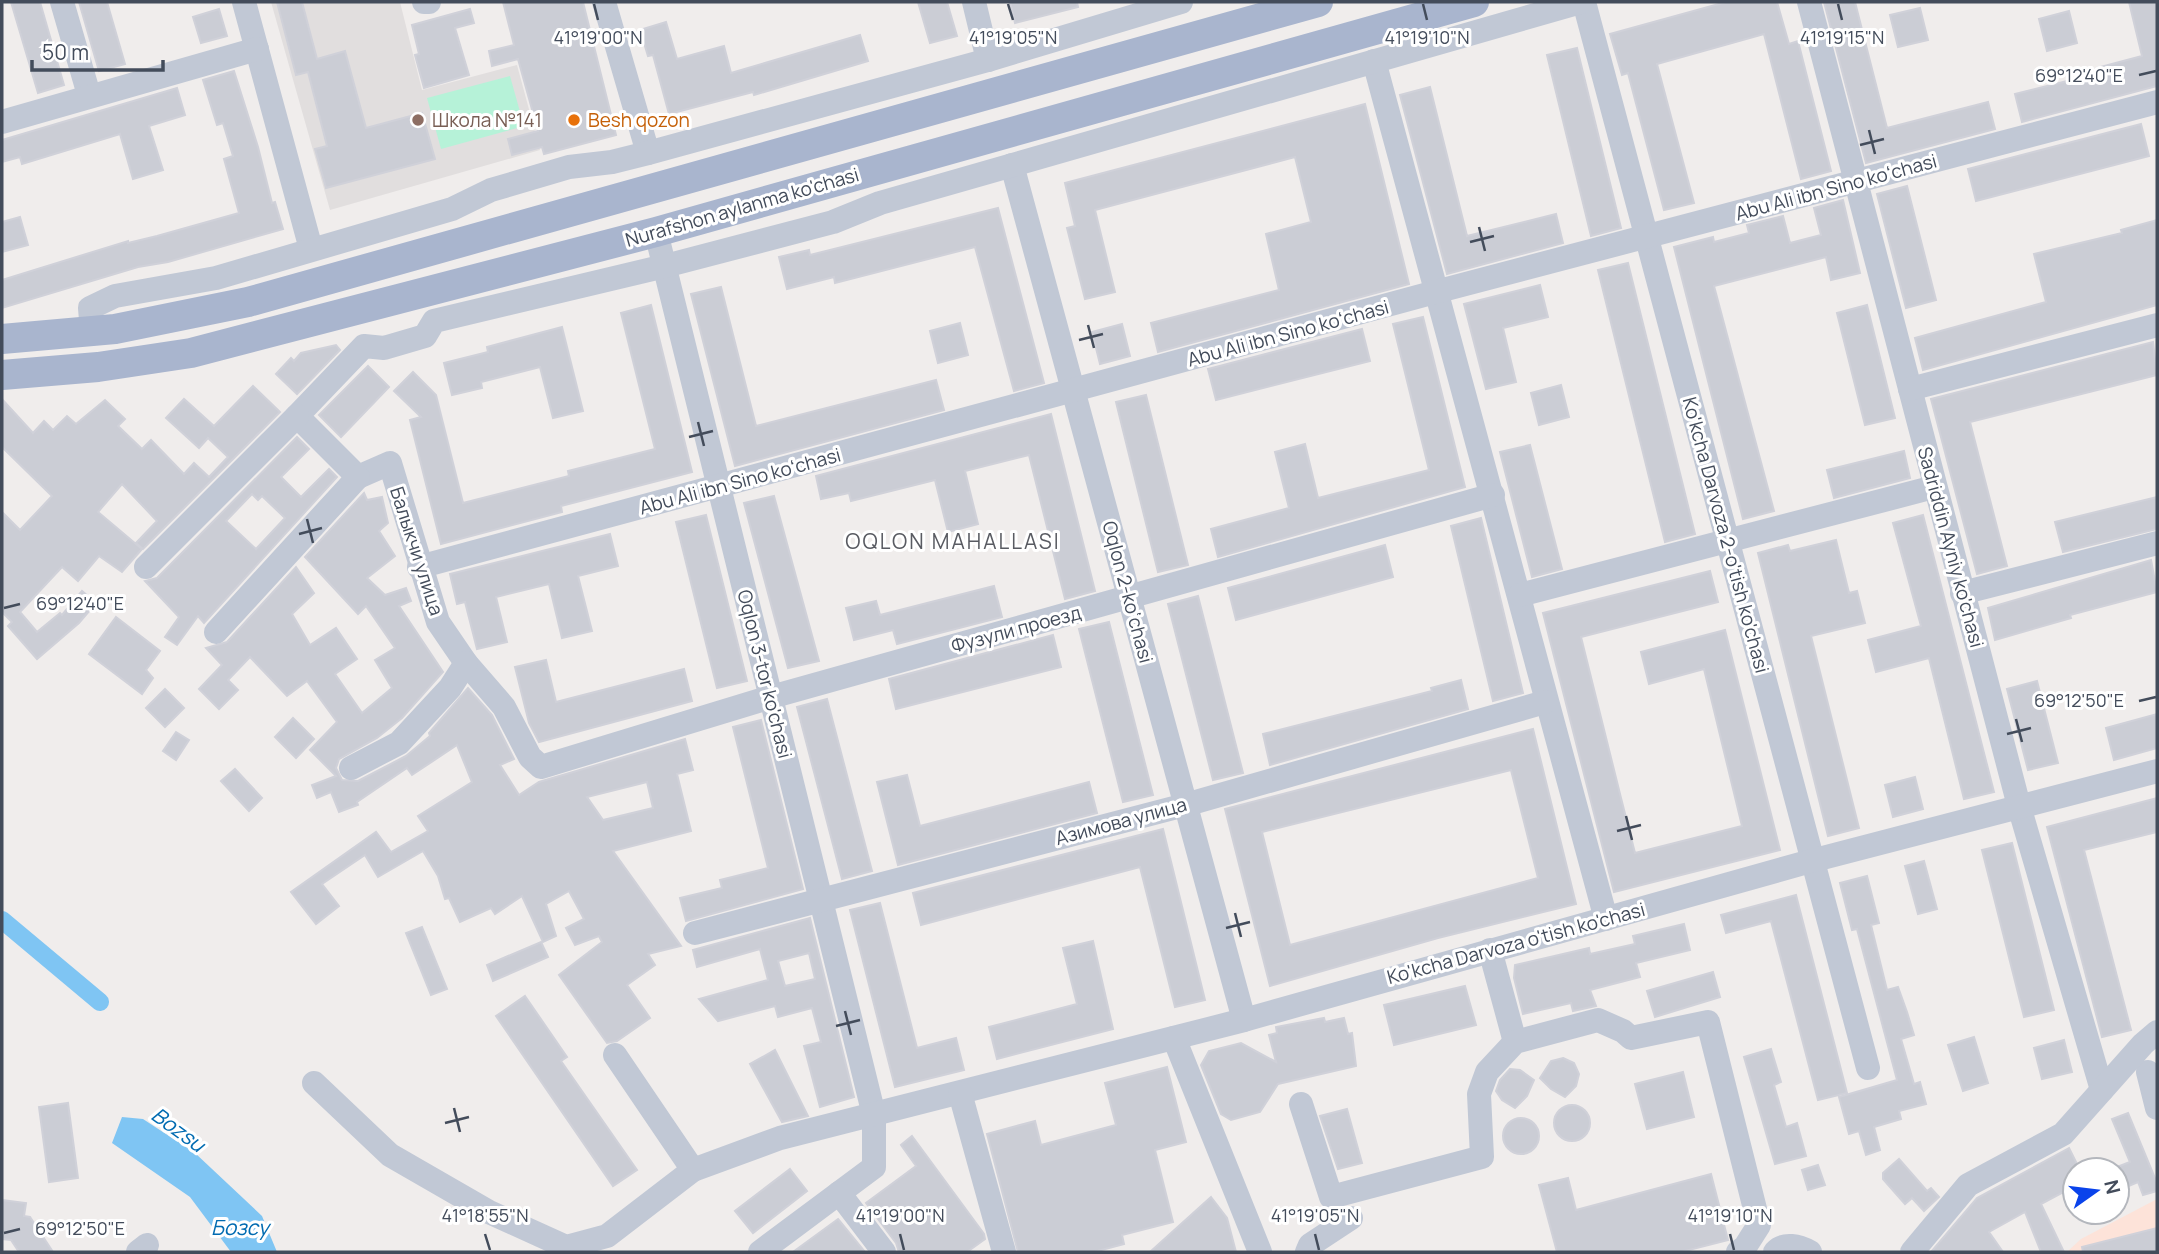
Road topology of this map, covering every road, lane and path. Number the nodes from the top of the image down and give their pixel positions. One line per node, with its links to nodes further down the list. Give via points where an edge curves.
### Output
1 (62, 2): 13 (street)
2 (244, 2): 10 (street)
3 (604, 2): 16 (street)
4 (974, 2): 11 (street)
5 (1181, 2): 11 (street)
6 (1318, 2): 25 (main road, via 248,302)
7 (1474, 2): 19 (main road, Nurafshon aylanma ko'chasi)
8 (1582, 2): 12 (street); 20 (street, Ko'kcha Darvoza 2-o'tish ko'chasi)
9 (1810, 2): 18 (street, Sadriddin Ayniy ko'chasi)
10 (257, 49): 13 (street); 21 (street)
11 (988, 60): 16 (street)
12 (1374, 61): 17 (street); 23 (street)
13 (89, 95): 15 (street)
14 (2157, 102): 18 (street, Abu Ali ibn Sino koʻchasi)
15 (2, 122)
16 (648, 153): 21 (street, via 569,167 491,190 452,209)
17 (1012, 165): 22 (street, via 880,203 833,222); 29 (street, Oqlon 2-ko‘chasi)
18 (1854, 181): 20 (street, Abu Ali ibn Sino koʻchasi); 28 (street, Sadriddin Ayniy ko'chasi)
19 (656, 232): 22 (street, Oqlon 3-tor ko'chasi); 27 (main road, Nurafshon aylanma ko'chasi, via 191,353)
20 (1647, 238): 23 (street, Abu Ali ibn Sino koʻchasi); 35 (street, Ko'kcha Darvoza 2-o'tish ko'chasi)
21 (310, 249): 25 (street, via 216,278 115,296 90,308)
22 (665, 266): 30 (street, via 433,321 425,336 384,348 364,346); 32 (street, Oqlon 3-tor ko'chasi)
23 (1439, 291): 29 (street, Abu Ali ibn Sino koʻchasi); 34 (street)
24 (2157, 325): 28 (street)
25 (92, 332): 26 (main road)
26 (2, 339)
27 (2, 375)
28 (1910, 389): 33 (street, Sadriddin Ayniy ko'chasi)
29 (1073, 391): 32 (street, Abu Ali ibn Sino koʻchasi); 41 (street, Oqlon 2-ko‘chasi)
30 (297, 416): 31 (street); 37 (street)
31 (358, 477): 38 (street, Балыкчи улица, via 390,463); 42 (street, Балыкчи улица)
32 (719, 486): 38 (street, Abu Ali ibn Sino koʻchasi); 44 (street, Oqlon 3-tor ko'chasi)
33 (1934, 486): 35 (street); 39 (street, Sadriddin Ayniy ko'chasi)
34 (1493, 495): 40 (street); 41 (street, Фузули проезд)
35 (1727, 541): 40 (street); 51 (street, Ko'kcha Darvoza 2-o'tish ko'chasi)
36 (2157, 543): 39 (street)
37 (146, 566)
38 (419, 567): 43 (street, Балыкчи улица, via 438,622)
39 (1962, 593): 50 (street, Sadriddin Ayniy ko'chasi)
40 (1520, 596): 45 (street)
41 (1129, 598): 44 (street, Фузули проезд); 49 (street, Oqlon 2-ko‘chasi)
42 (216, 632)
43 (466, 663): 46 (street, Балыкчи улица, via 504,707 530,757); 47 (street, via 450,688 399,743)
44 (771, 696): 46 (street, Фузули проезд); 52 (street, Oqlon 3-tor ko'chasi)
45 (1545, 702): 49 (street, Азимова улица); 53 (street)
46 (541, 767)
47 (351, 768)
48 (2157, 771): 50 (street, Ko'kcha Darvoza o'tish ko'chasi)
49 (1185, 804): 52 (street, Азимова улица); 56 (street, Oqlon 2-ko‘chasi)
50 (2019, 806): 51 (street, Ko'kcha Darvoza o'tish ko'chasi); 65 (street, Sadriddin Ayniy ko'chasi)
51 (1811, 861): 53 (street, Ko'kcha Darvoza o'tish ko'chasi); 61 (street, Ko'kcha Darvoza 2-o'tish ko'chasi)
52 (821, 901): 54 (street, Азимова улица); 69 (street, Oqlon 3-tor ko'chasi)
53 (1606, 919): 55 (street, Ko'kcha Darvoza o'tish ko'chasi)
54 (695, 933)
55 (1490, 950): 56 (street, Ko'kcha Darvoza o'tish ko'chasi); 59 (street)
56 (1244, 1020): 58 (street, Ko'kcha Darvoza o'tish ko'chasi)
57 (2157, 1032): 62 (street)
58 (1174, 1038): 66 (street, Ko'kcha Darvoza o'tish ko'chasi); 76 (street)
59 (1515, 1042): 67 (street, via 1487,1072 1479,1094 1482,1157 1331,1197); 78 (street, via 1598,1020 1631,1038 1708,1022 1759,1225)
60 (615, 1055): 70 (street)
61 (1868, 1068)
62 (2120, 1070): 63 (street); 65 (street)
63 (2152, 1070): 68 (street)
64 (314, 1083): 70 (street, Ko'kcha Darvoza o'tish ko'chasi, via 390,1155 489,1212 566,1247 607,1236)
65 (2102, 1090): 81 (street, via 2050,1144 1968,1185)
66 (960, 1093): 69 (street, Ko'kcha Darvoza o'tish ko'chasi); 75 (street)
67 (1301, 1104)
68 (2157, 1108)
69 (874, 1115): 70 (street, Ko'kcha Darvoza o'tish ko'chasi, via 780,1138); 71 (street, Oqlon 3-tor ko'chasi, via 874,1167)
70 (693, 1170)
71 (839, 1193): 73 (street); 74 (street)
72 (1351, 1218): 77 (street, via 1310,1245)
73 (777, 1247)
74 (884, 1252)
75 (1004, 1252)
76 (1258, 1252)
77 (1307, 1252)
78 (1738, 1252)
79 (1775, 1252): 80 (street, via 1791,1245)
80 (1810, 1252)
81 (1912, 1252)

